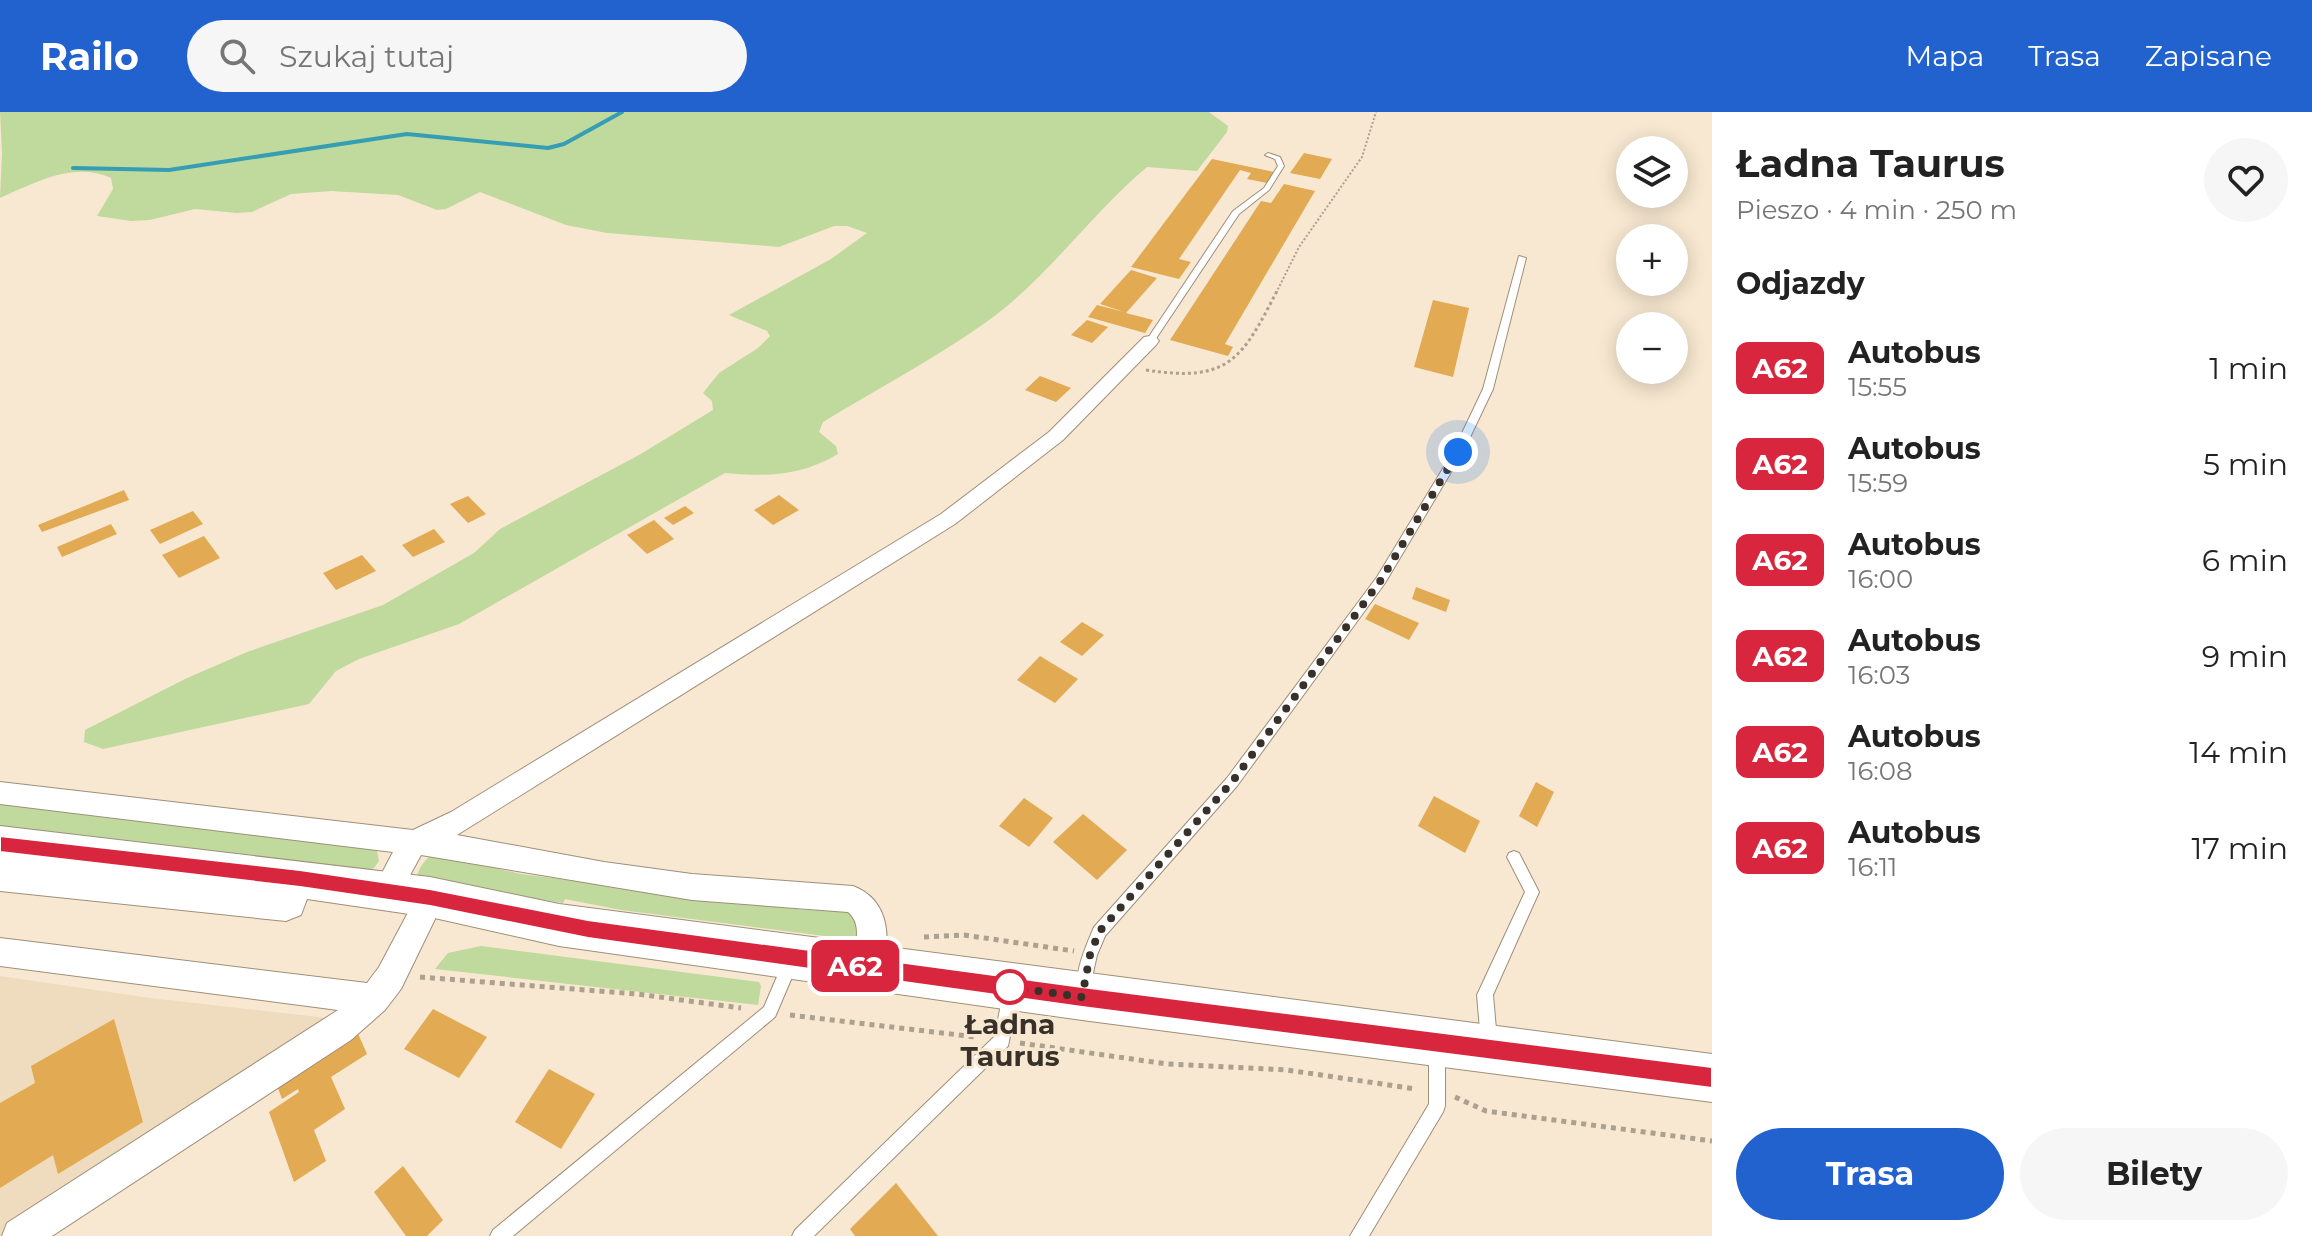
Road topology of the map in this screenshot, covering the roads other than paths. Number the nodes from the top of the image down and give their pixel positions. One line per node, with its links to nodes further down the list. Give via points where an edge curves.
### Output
1 (1268, 155): 3 (lane, via 1278,158 1281,166 1267,189 1236,213)
2 (1522, 258): 17 (lane, via 1488,389 1458,452 1381,580 1232,782 1099,932)
3 (1150, 341): 5 (street, via 1056,436 948,519 461,820)
4 (0, 793): 5 (street)
5 (413, 843): 9 (street); 14 (street, via 692,887 853,899 871,915)
6 (0, 844): 9 (main road)
7 (1514, 857): 19 (lane, via 1532,892 1485,995)
8 (0, 872): 10 (main road)
9 (386, 892): 11 (main road)
10 (421, 917): 11 (main road); 16 (street)
11 (559, 925): 13 (main road)
12 (0, 952): 16 (street)
13 (792, 958): 14 (main road); 22 (lane, via 770,1012)
14 (867, 968): 15 (main road)
15 (1012, 987): 17 (main road); 23 (lane, via 1002,1040)
16 (382, 989): 21 (street, via 340,1029)
17 (1082, 997): 18 (main road)
18 (1438, 1042): 19 (main road); 24 (lane, via 1437,1106)
19 (1490, 1049): 20 (main road)
20 (1712, 1078)
21 (20, 1236)
22 (499, 1236)
23 (801, 1236)
24 (1359, 1236)

